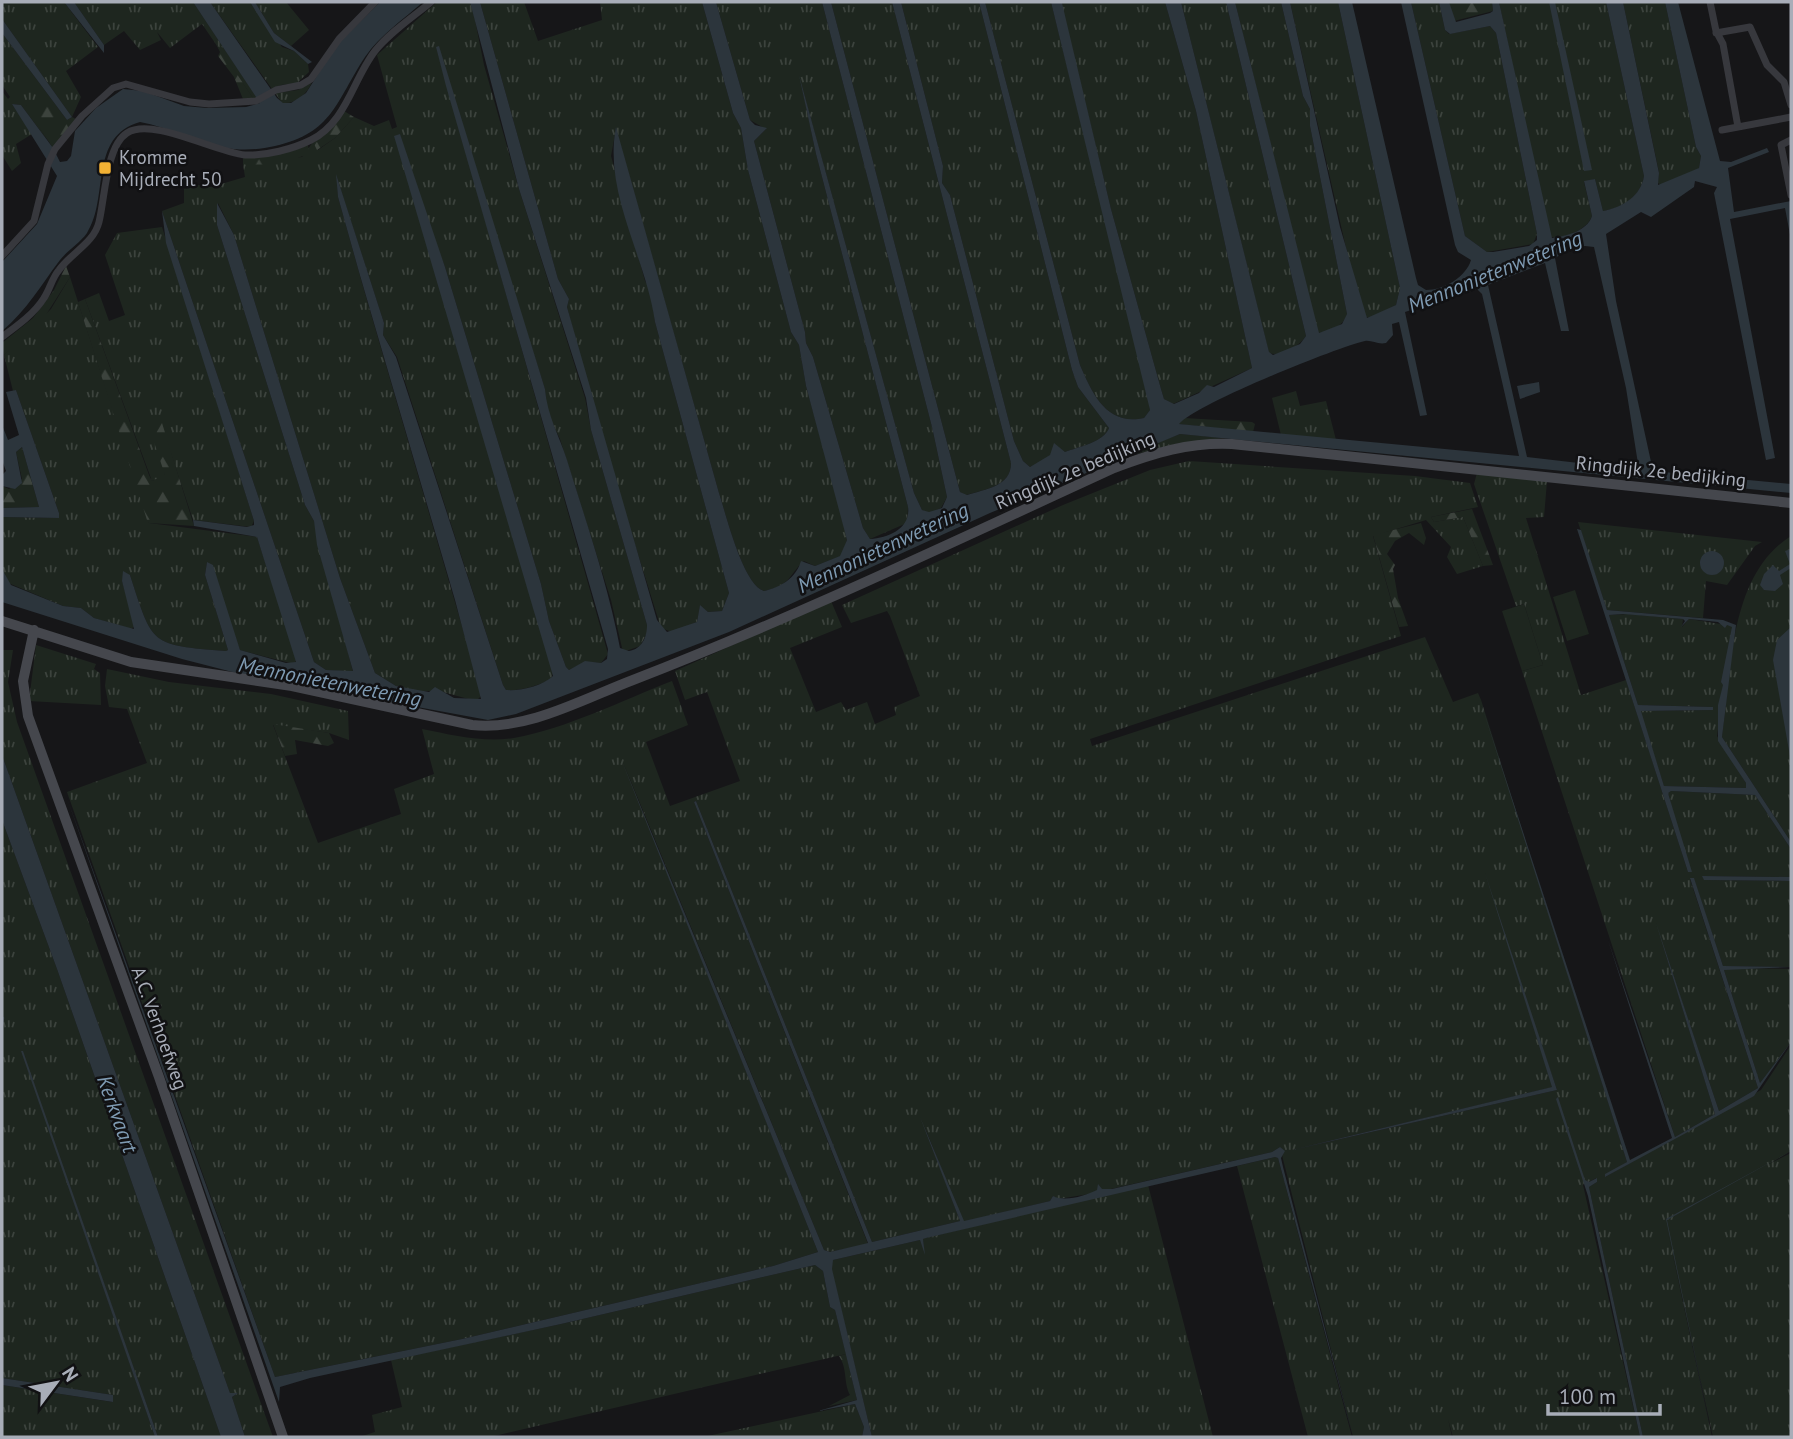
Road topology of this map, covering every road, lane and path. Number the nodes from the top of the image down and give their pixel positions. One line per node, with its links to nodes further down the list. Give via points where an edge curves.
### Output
1 (375, 2): 11 (street, via 311,79 256,101 190,102 126,84 100,98 55,149 34,222)
2 (431, 2): 12 (street, via 376,50 337,118 311,140 246,155 163,131 144,128 126,133 114,149 94,233 59,270 29,317)
3 (1710, 2): 4 (street)
4 (1716, 33): 5 (street, via 1750,27 1767,65 1784,82); 7 (street, via 1723,44)
5 (1791, 105)
6 (1791, 117): 7 (street)
7 (1738, 127): 8 (street)
8 (1722, 130)
9 (1791, 140): 10 (street, via 1781,145)
10 (1791, 195)
11 (2, 256)
12 (2, 337)
13 (1791, 503): 15 (street, Ringdijk 2e bedijking, via 1259,447 1187,445 1114,468 714,649 542,715 496,726 472,725 292,686 131,662)
14 (2, 621): 15 (street, Ringdijk 2e bedijking)
15 (34, 630): 16 (street, A.C. Verhoefweg, via 23,681 28,716)
16 (283, 1437)

